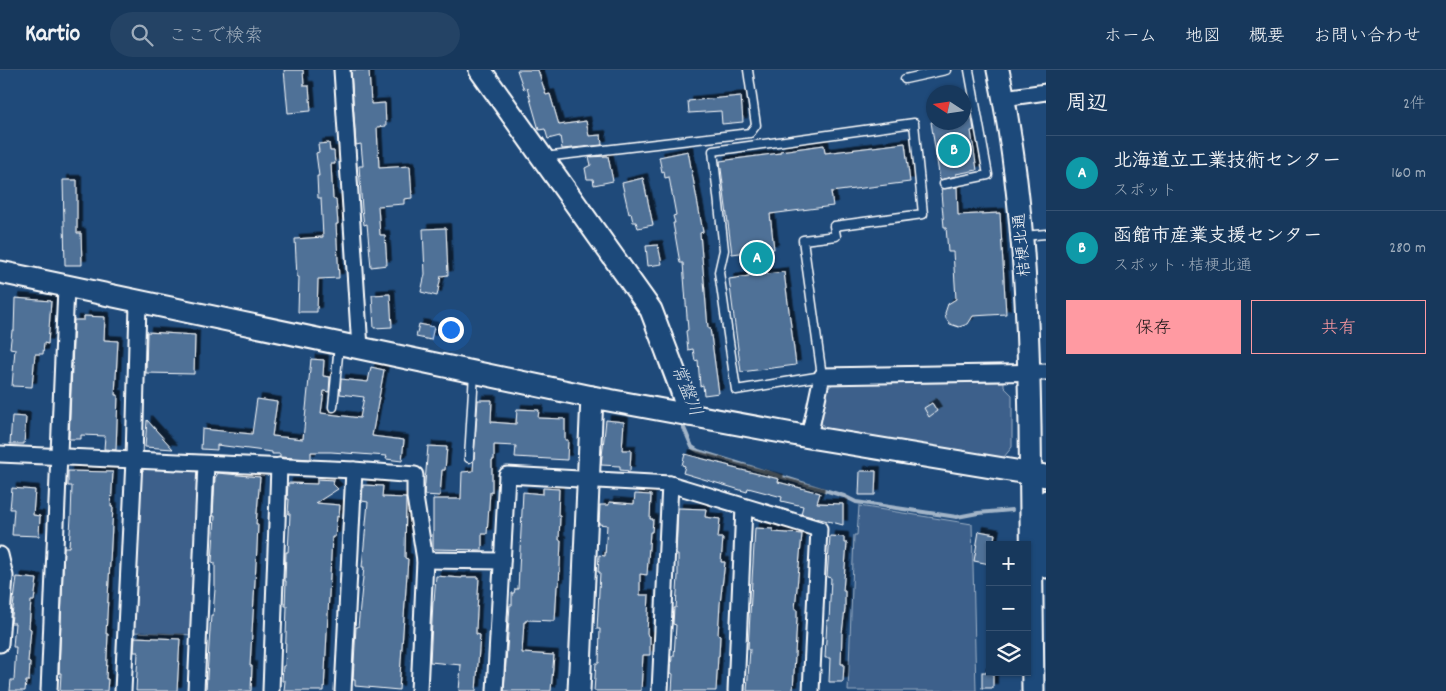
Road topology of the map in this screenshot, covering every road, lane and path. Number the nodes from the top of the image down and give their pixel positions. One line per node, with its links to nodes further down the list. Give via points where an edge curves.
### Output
1 (342, 70): 18 (street)
2 (480, 70): 10 (street)
3 (748, 70): 10 (lane, via 756,125 750,133)
4 (946, 70): 7 (lane)
5 (969, 70): 11 (lane, via 988,175)
6 (998, 70): 9 (street, 桔梗北通)
7 (905, 79)
8 (1046, 92): 9 (street)
9 (1004, 98): 13 (street, 桔梗北通)
10 (542, 158): 24 (street, via 651,310 681,389)
11 (944, 184)
12 (1046, 234): 13 (lane)
13 (1022, 236): 20 (street, 桔梗北通)
14 (0, 272): 15 (street)
15 (66, 287): 16 (street); 27 (street)
16 (138, 303): 17 (street); 29 (street)
17 (339, 343): 18 (street); 23 (lane)
18 (360, 348): 19 (street)
19 (474, 371): 22 (street); 28 (lane)
20 (1038, 372): 21 (street); 33 (street, 桔梗北通)
21 (822, 376): 21 (lane, via 736,390 720,272 724,250 713,151 914,124 923,214 834,226 836,236 803,240); 25 (street)
22 (592, 397): 24 (street); 34 (street)
23 (333, 408)
24 (680, 413): 25 (street)
25 (809, 437): 33 (street)
26 (0, 454): 27 (street)
27 (58, 457): 29 (street); 43 (street)
28 (469, 458)
29 (134, 460): 30 (street); 44 (street)
30 (206, 464): 31 (street); 45 (street)
31 (279, 466): 32 (street); 46 (street)
32 (354, 470): 39 (street, via 415,475); 47 (street)
33 (1038, 475): 41 (street, 桔梗北通)
34 (588, 480): 35 (street); 40 (street, via 507,475); 50 (street)
35 (670, 484): 37 (street); 51 (street)
36 (1046, 498): 41 (street, via 1043,504 1044,565)
37 (744, 508): 52 (street); 53 (street, via 818,529)
38 (0, 555): 42 (street, via 5,576)
39 (425, 560): 40 (street); 48 (street)
40 (502, 561): 49 (street)
41 (1041, 575): 54 (street, 桔梗北通)
42 (0, 644)
43 (49, 691)
44 (123, 691)
45 (196, 691)
46 (271, 691)
47 (343, 691)
48 (420, 691)
49 (495, 691)
50 (580, 691)
51 (660, 691)
52 (736, 691)
53 (811, 691)
54 (1033, 691)

